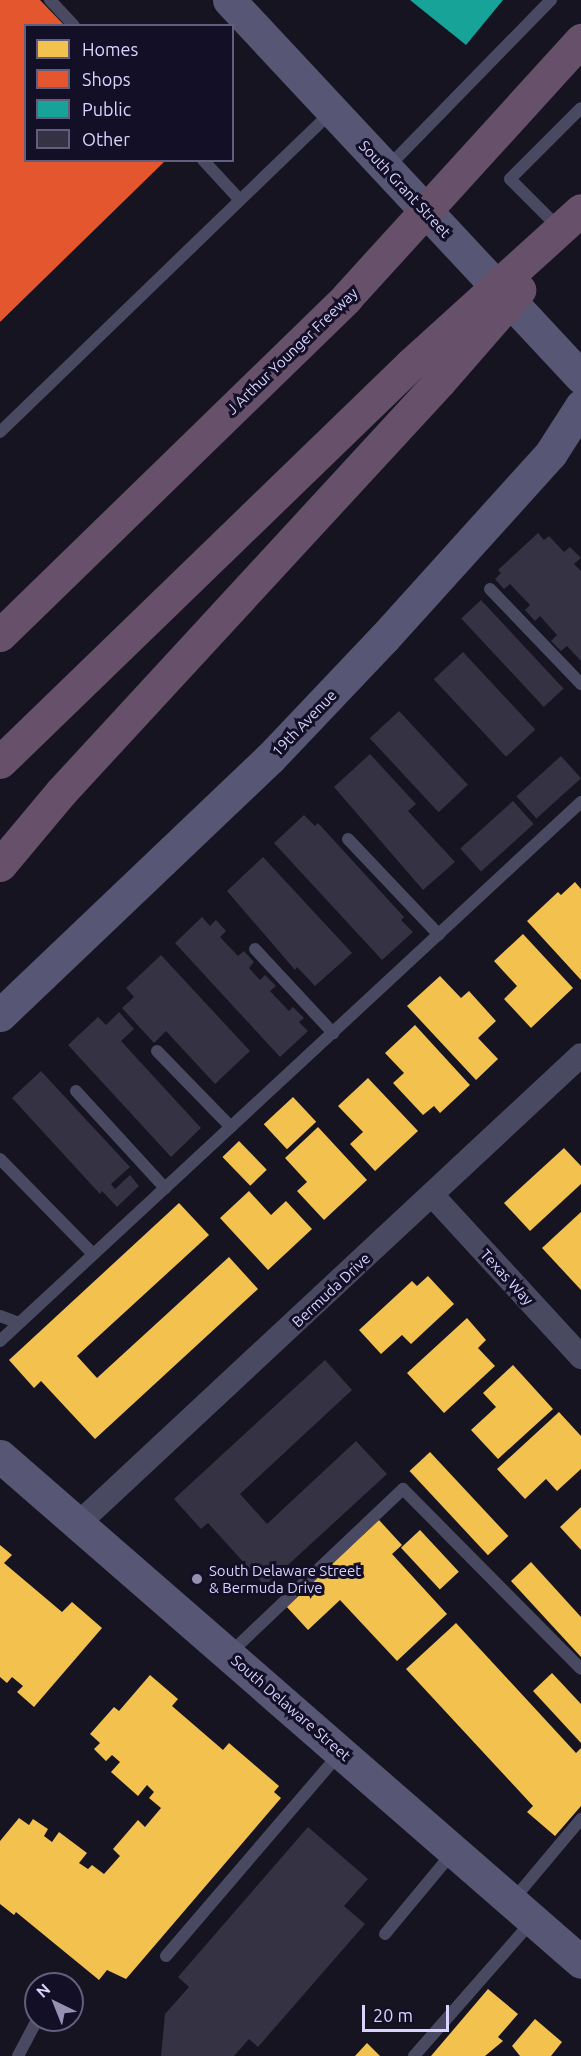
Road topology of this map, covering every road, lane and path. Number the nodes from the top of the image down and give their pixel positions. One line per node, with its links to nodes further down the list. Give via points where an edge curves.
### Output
1 (50, 0): 4 (lane)
2 (229, 0): 8 (main road, South Grant Street)
3 (551, 0): 10 (lane)
4 (72, 24)
5 (581, 40): 14 (highway, bridge)
6 (581, 64): 14 (highway, J Arthur Younger Freeway, bridge)
7 (581, 108): 13 (lane, via 510,179 564,233)
8 (332, 112): 10 (main road, South Grant Street); 11 (lane)
9 (205, 162): 11 (lane)
10 (386, 169): 15 (main road, South Grant Street)
11 (240, 200): 17 (lane)
12 (581, 210): 21 (highway, bridge, via 411,364)
13 (581, 218): 24 (highway, bridge, via 440,381 61,792)
14 (347, 297): 19 (highway, J Arthur Younger Freeway)
15 (581, 377)
16 (581, 406): 27 (main road, 19th Avenue, via 551,453 270,758)
17 (0, 432)
18 (490, 589): 20 (lane)
19 (0, 635)
20 (581, 684)
21 (0, 762)
22 (581, 802): 25 (lane)
23 (348, 839): 25 (lane)
24 (0, 865)
25 (439, 935): 28 (lane)
26 (255, 949): 28 (lane)
27 (0, 1015)
28 (333, 1033): 32 (lane)
29 (157, 1051): 32 (lane)
30 (581, 1055): 35 (street, Bermuda Drive)
31 (76, 1091): 34 (lane)
32 (231, 1127): 34 (lane)
33 (0, 1159): 36 (lane)
34 (165, 1188): 36 (lane)
35 (433, 1197): 40 (street, Texas Way); 42 (street, Bermuda Drive)
36 (93, 1254): 38 (lane)
37 (0, 1316): 38 (lane)
38 (19, 1323): 39 (lane)
39 (0, 1341)
40 (581, 1357)
41 (0, 1456): 42 (main road, South Delaware Street)
42 (79, 1523): 43 (main road, South Delaware Street)
43 (229, 1654): 44 (lane, via 403,1489); 45 (main road, South Delaware Street)
44 (581, 1669)
45 (341, 1752): 47 (main road, South Delaware Street); 50 (lane)
46 (581, 1819): 48 (lane)
47 (454, 1851): 48 (main road, South Delaware Street); 49 (lane)
48 (522, 1910): 51 (main road, South Delaware Street); 54 (lane)
49 (385, 1934)
50 (166, 1956)
51 (581, 1962)
52 (31, 2032): 53 (lane)
53 (18, 2056)
54 (414, 2056)

